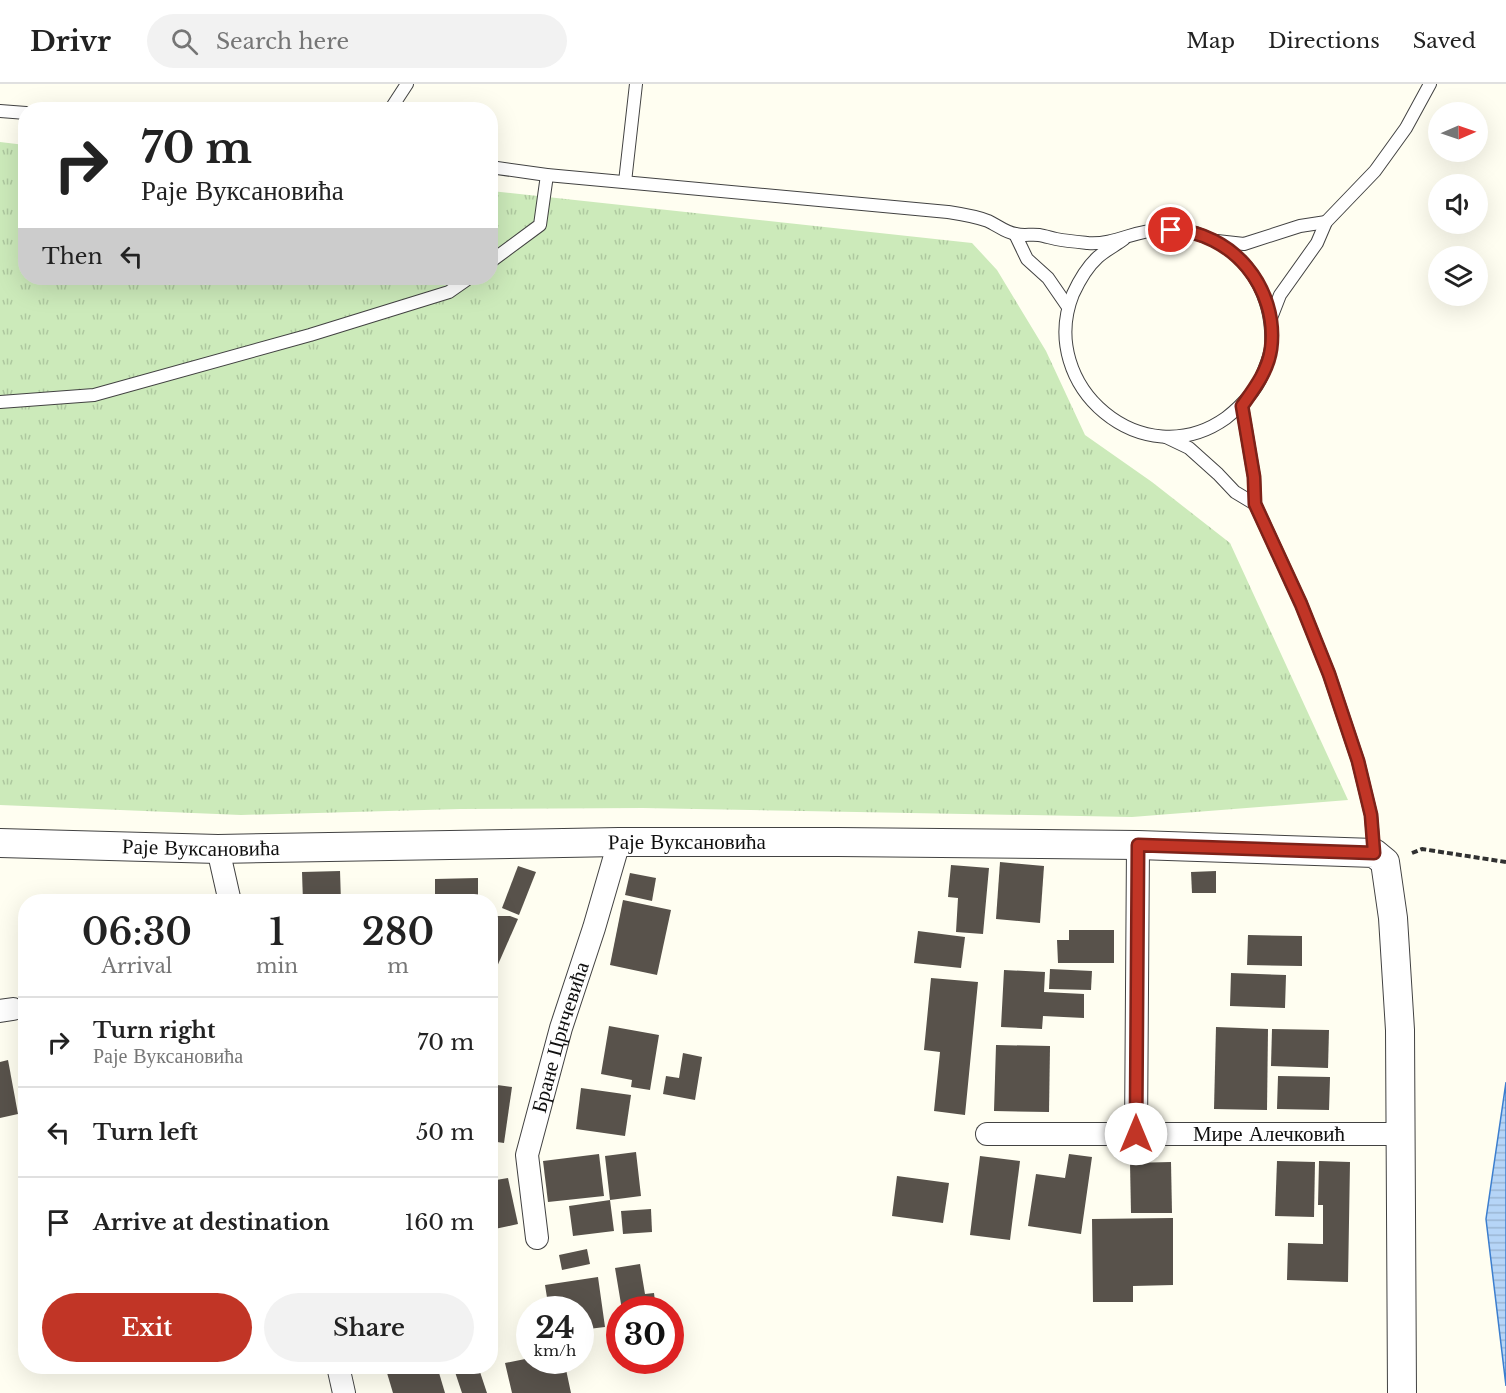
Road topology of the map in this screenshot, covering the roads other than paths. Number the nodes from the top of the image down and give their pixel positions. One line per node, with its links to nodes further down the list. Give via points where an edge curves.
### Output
1 (407, 84): 4 (lane)
2 (636, 84): 9 (lane)
3 (1430, 84): 10 (lane, via 1406,128 1375,171)
4 (395, 102)
5 (0, 111): 6 (lane)
6 (18, 112)
7 (498, 168): 8 (lane)
8 (547, 175): 9 (lane); 14 (lane, via 540,225)
9 (625, 182): 11 (lane, via 948,212 986,220)
10 (1326, 222): 13 (lane, via 1244,244); 17 (lane)
11 (1015, 234): 12 (lane, via 1097,243); 16 (lane, via 1027,259 1048,278)
12 (1125, 239): 13 (lane, via 1155,230 1187,231); 16 (lane, via 1098,257 1078,282)
13 (1217, 241): 17 (lane, via 1243,261 1261,287)
14 (498, 256)
15 (459, 285): 18 (lane, via 449,292 310,335 94,395)
16 (1068, 306): 20 (lane, via 1065,333 1078,384 1094,405 1115,421 1139,432)
17 (1270, 318): 19 (lane, via 1271,350 1260,380)
18 (0, 402)
19 (1242, 406): 20 (lane, via 1216,425 1191,434); 21 (lane)
20 (1165, 436): 21 (lane, via 1189,448 1235,492)
21 (1255, 504): 26 (lane, via 1329,674 1358,761)
22 (619, 842): 24 (street, Раје Вуксановића); 25 (street, Раје Вуксановића); 31 (street, Бране Црнчевића, via 561,1028 527,1155)
23 (0, 843): 25 (street, Раје Вуксановића)
24 (1138, 845): 26 (street, Раје Вуксановића); 29 (street)
25 (218, 849): 27 (street)
26 (1380, 858): 30 (street, via 1393,918)
27 (228, 894)
28 (987, 1134): 29 (street, Мире Алечковић)
29 (1136, 1134): 30 (street, Мире Алечковић)
30 (1401, 1134): 34 (street)
31 (537, 1238)
32 (340, 1374): 33 (street)
33 (344, 1393)
34 (1402, 1393)

